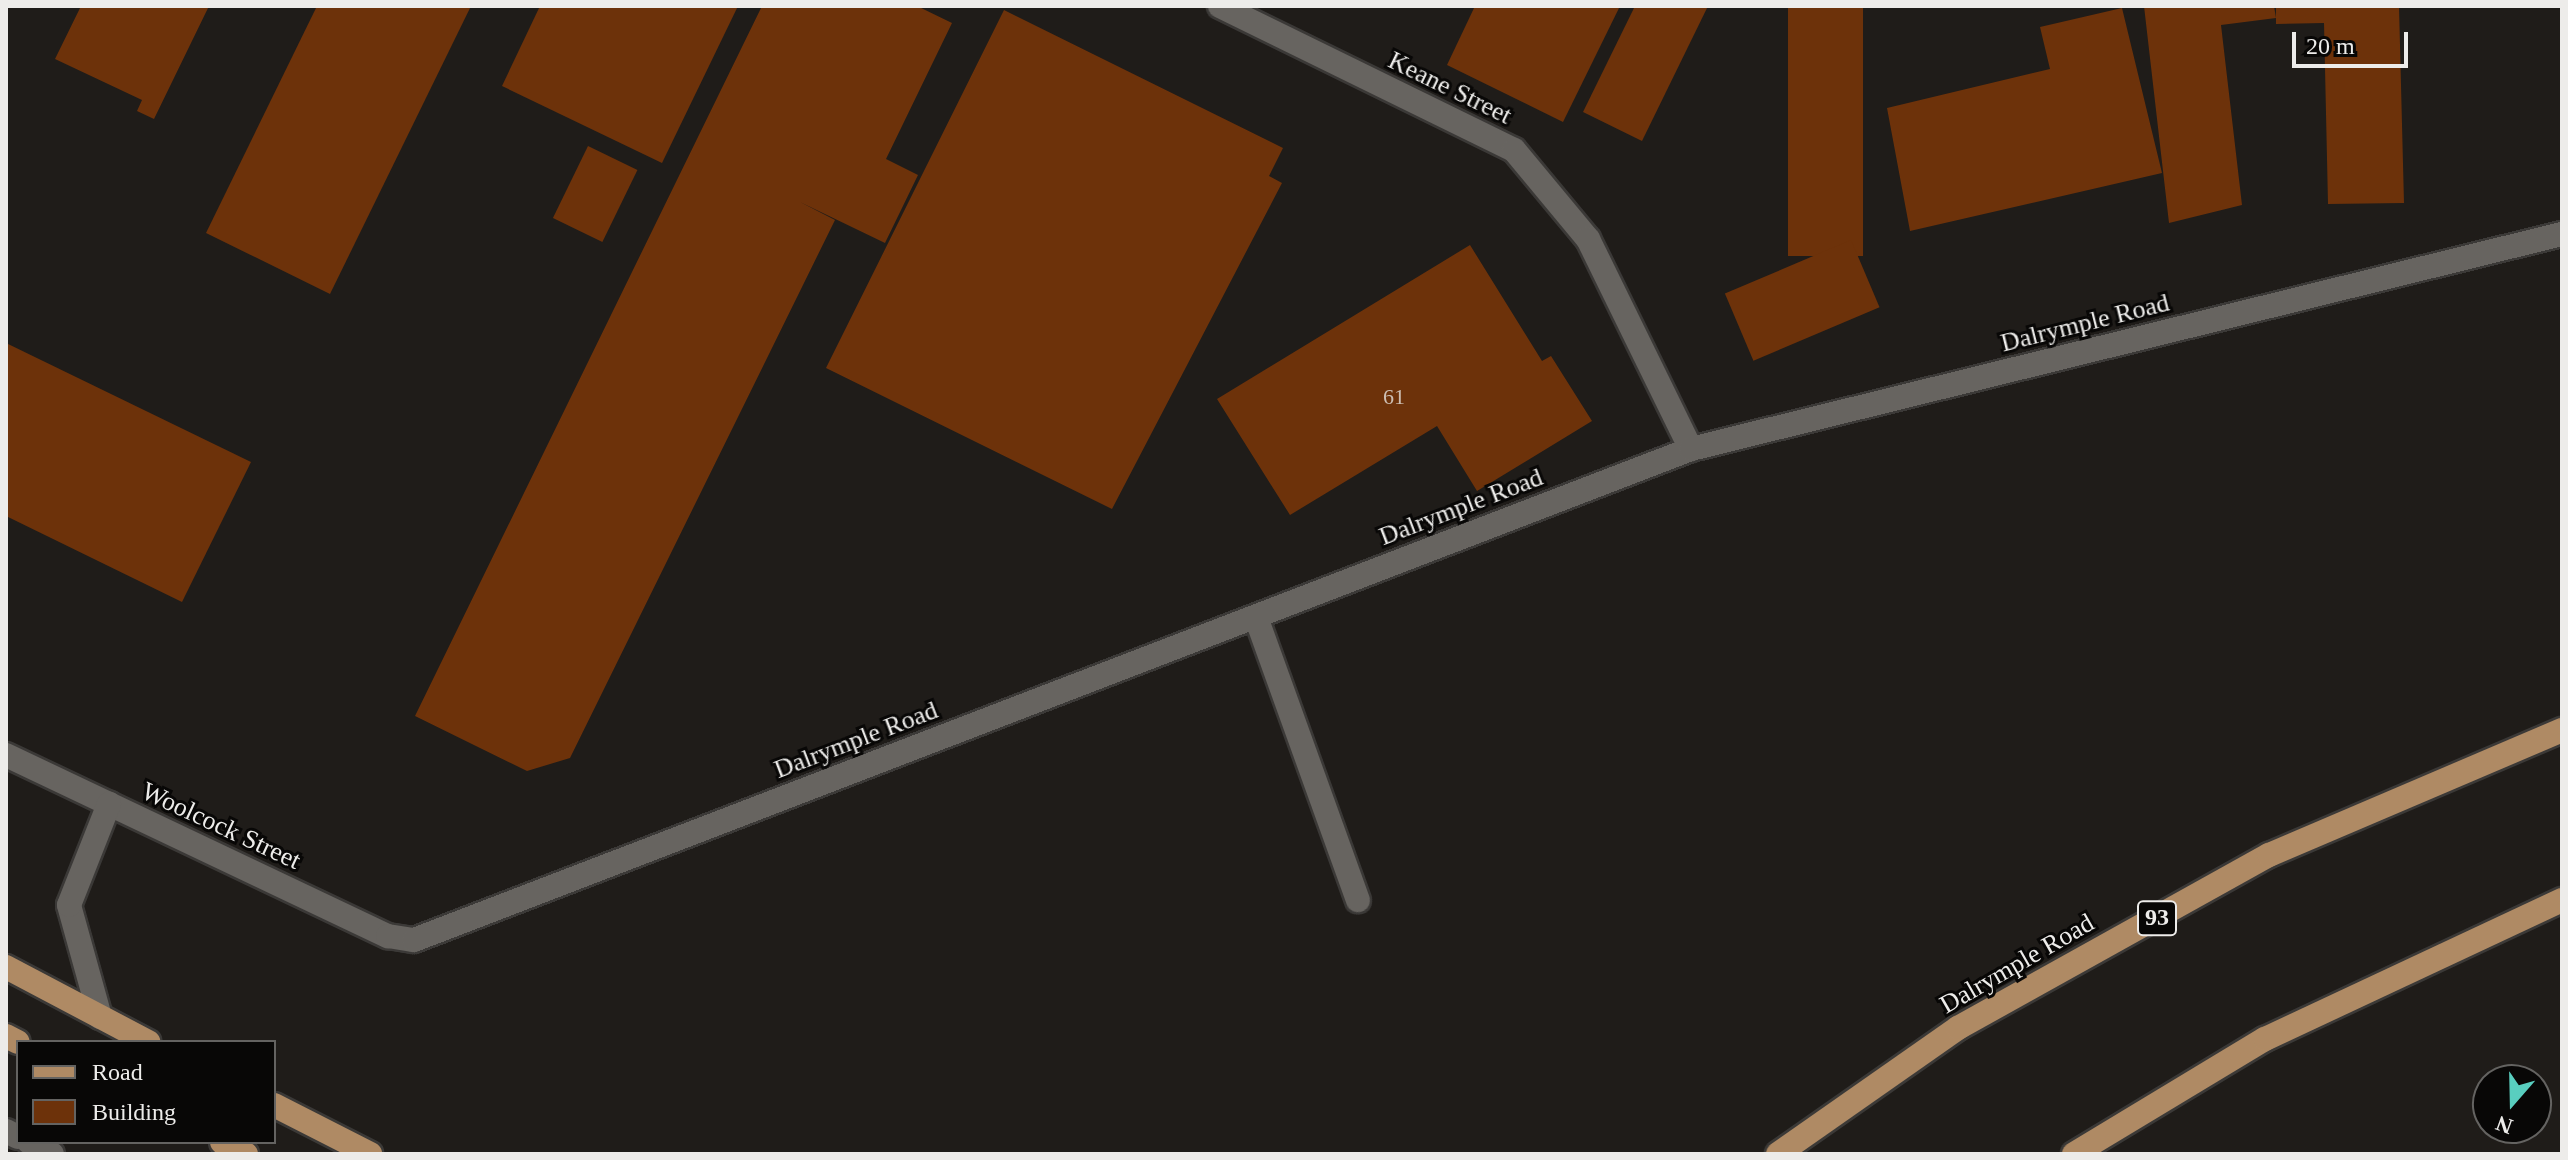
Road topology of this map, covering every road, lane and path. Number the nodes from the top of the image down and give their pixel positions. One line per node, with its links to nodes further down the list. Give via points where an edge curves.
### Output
1 (1220, 6): 3 (street, Keane Street, via 1514,150 1588,239)
2 (2562, 234): 3 (street, Dalrymple Road)
3 (1691, 449): 4 (street, Dalrymple Road)
4 (1256, 617): 8 (street); 10 (street, Dalrymple Road)
5 (2562, 730): 20 (main road, Dalrymple Road / 93, via 2269,855 1958,1028)
6 (6, 755): 7 (street, Woolcock Street)
7 (109, 804): 10 (street, Woolcock Street, via 388,936); 12 (street, via 69,905)
8 (1358, 900)
9 (2562, 900): 21 (main road, via 2265,1039)
10 (414, 940)
11 (6, 967): 12 (main road)
12 (100, 1017): 13 (main road)
13 (144, 1040)
14 (276, 1106): 17 (main road)
15 (33, 1144): 18 (street)
16 (226, 1144): 19 (main road)
17 (368, 1152)
18 (52, 1154)
19 (246, 1154)
20 (1778, 1154)
21 (2074, 1154)

